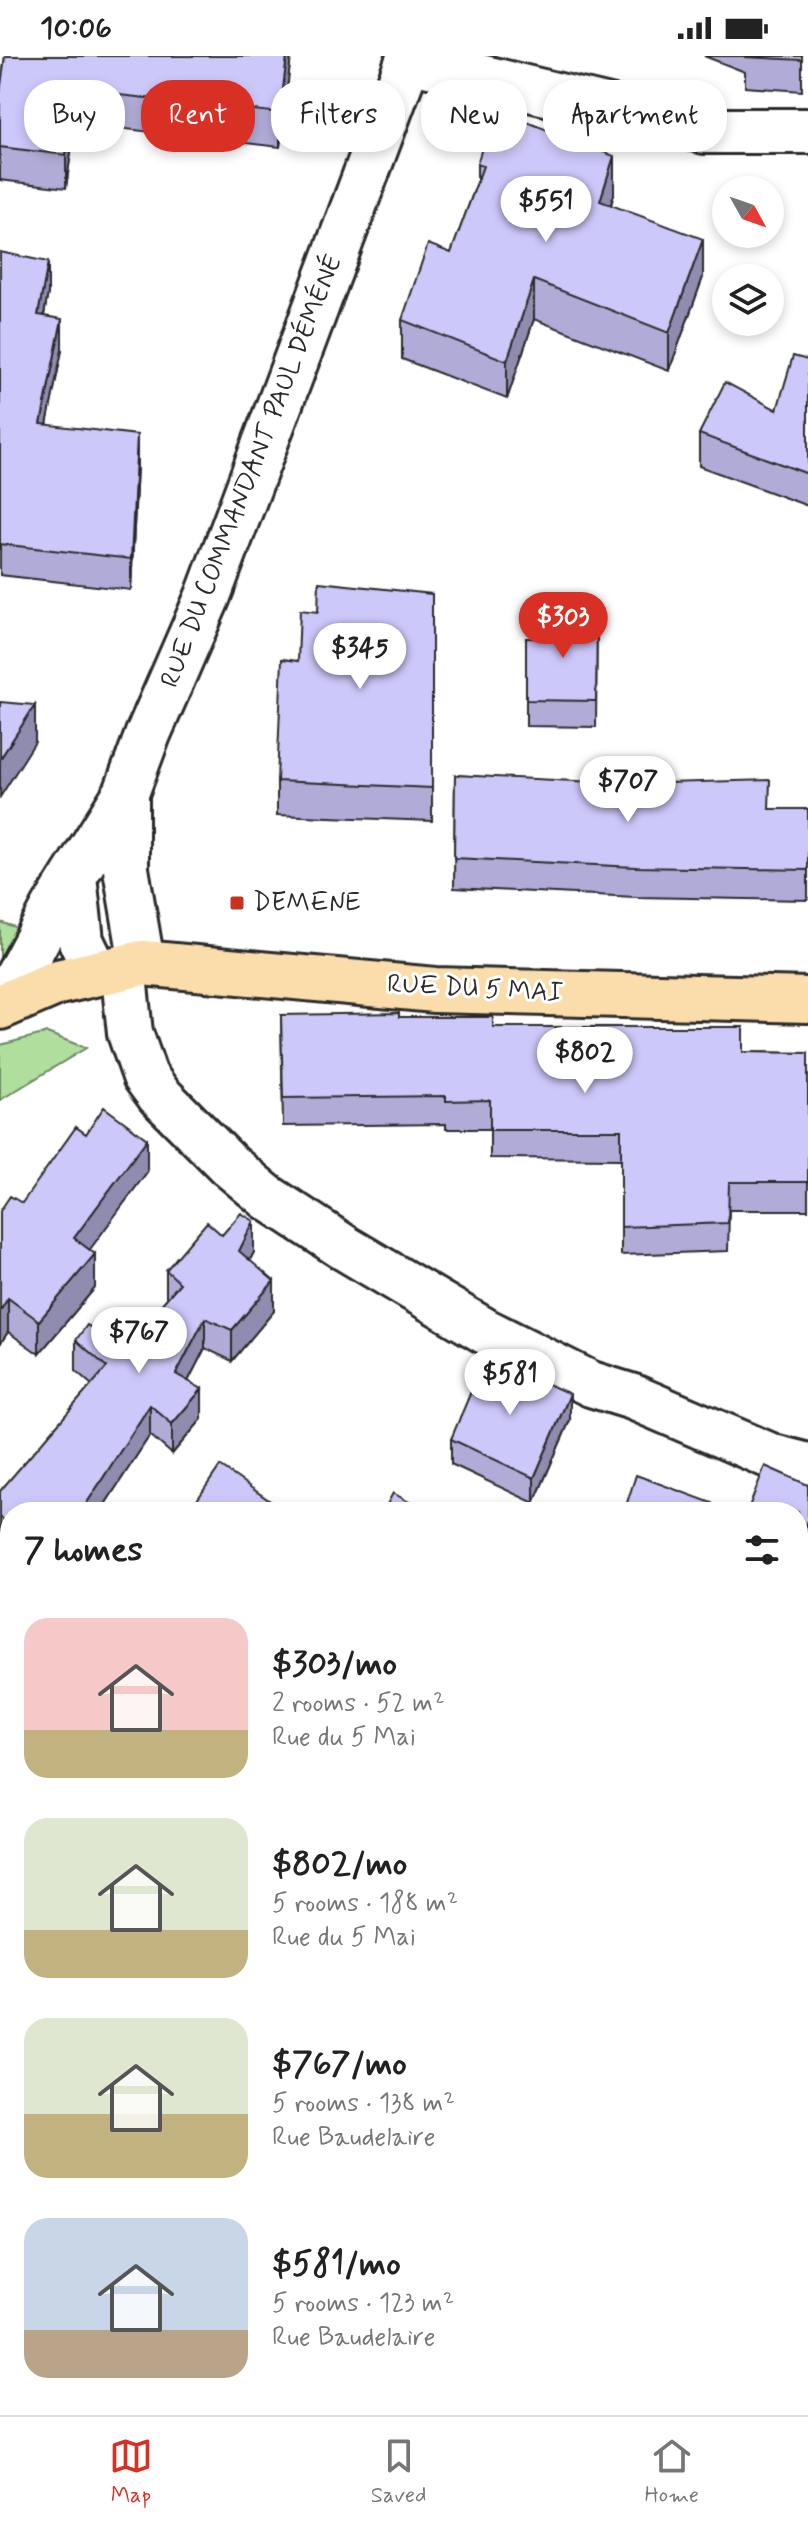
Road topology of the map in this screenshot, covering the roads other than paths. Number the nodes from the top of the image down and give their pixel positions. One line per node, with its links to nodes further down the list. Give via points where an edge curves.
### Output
1 (409, 58): 2 (street, via 705,131); 3 (street, RUE DU COMMANDANT PAUL DÉMÉNÉ, via 208,596)
2 (808, 131)
3 (126, 793): 4 (street, RUE DU COMMANDANT PAUL DÉMÉNÉ); 5 (street)
4 (74, 876): 5 (street, via 81,941); 7 (street, RUE DU COMMANDANT PAUL DÉMÉNÉ)
5 (120, 967): 6 (main road, RUE DU 5 MAI, via 435,990); 7 (main road, RUE DU COMMANDANT PAUL DÉMÉNÉ, via 58,982); 8 (street, via 130,1033 145,1076 267,1197 485,1331 591,1384)
6 (808, 1000)
7 (1, 1006)
8 (808, 1466)

